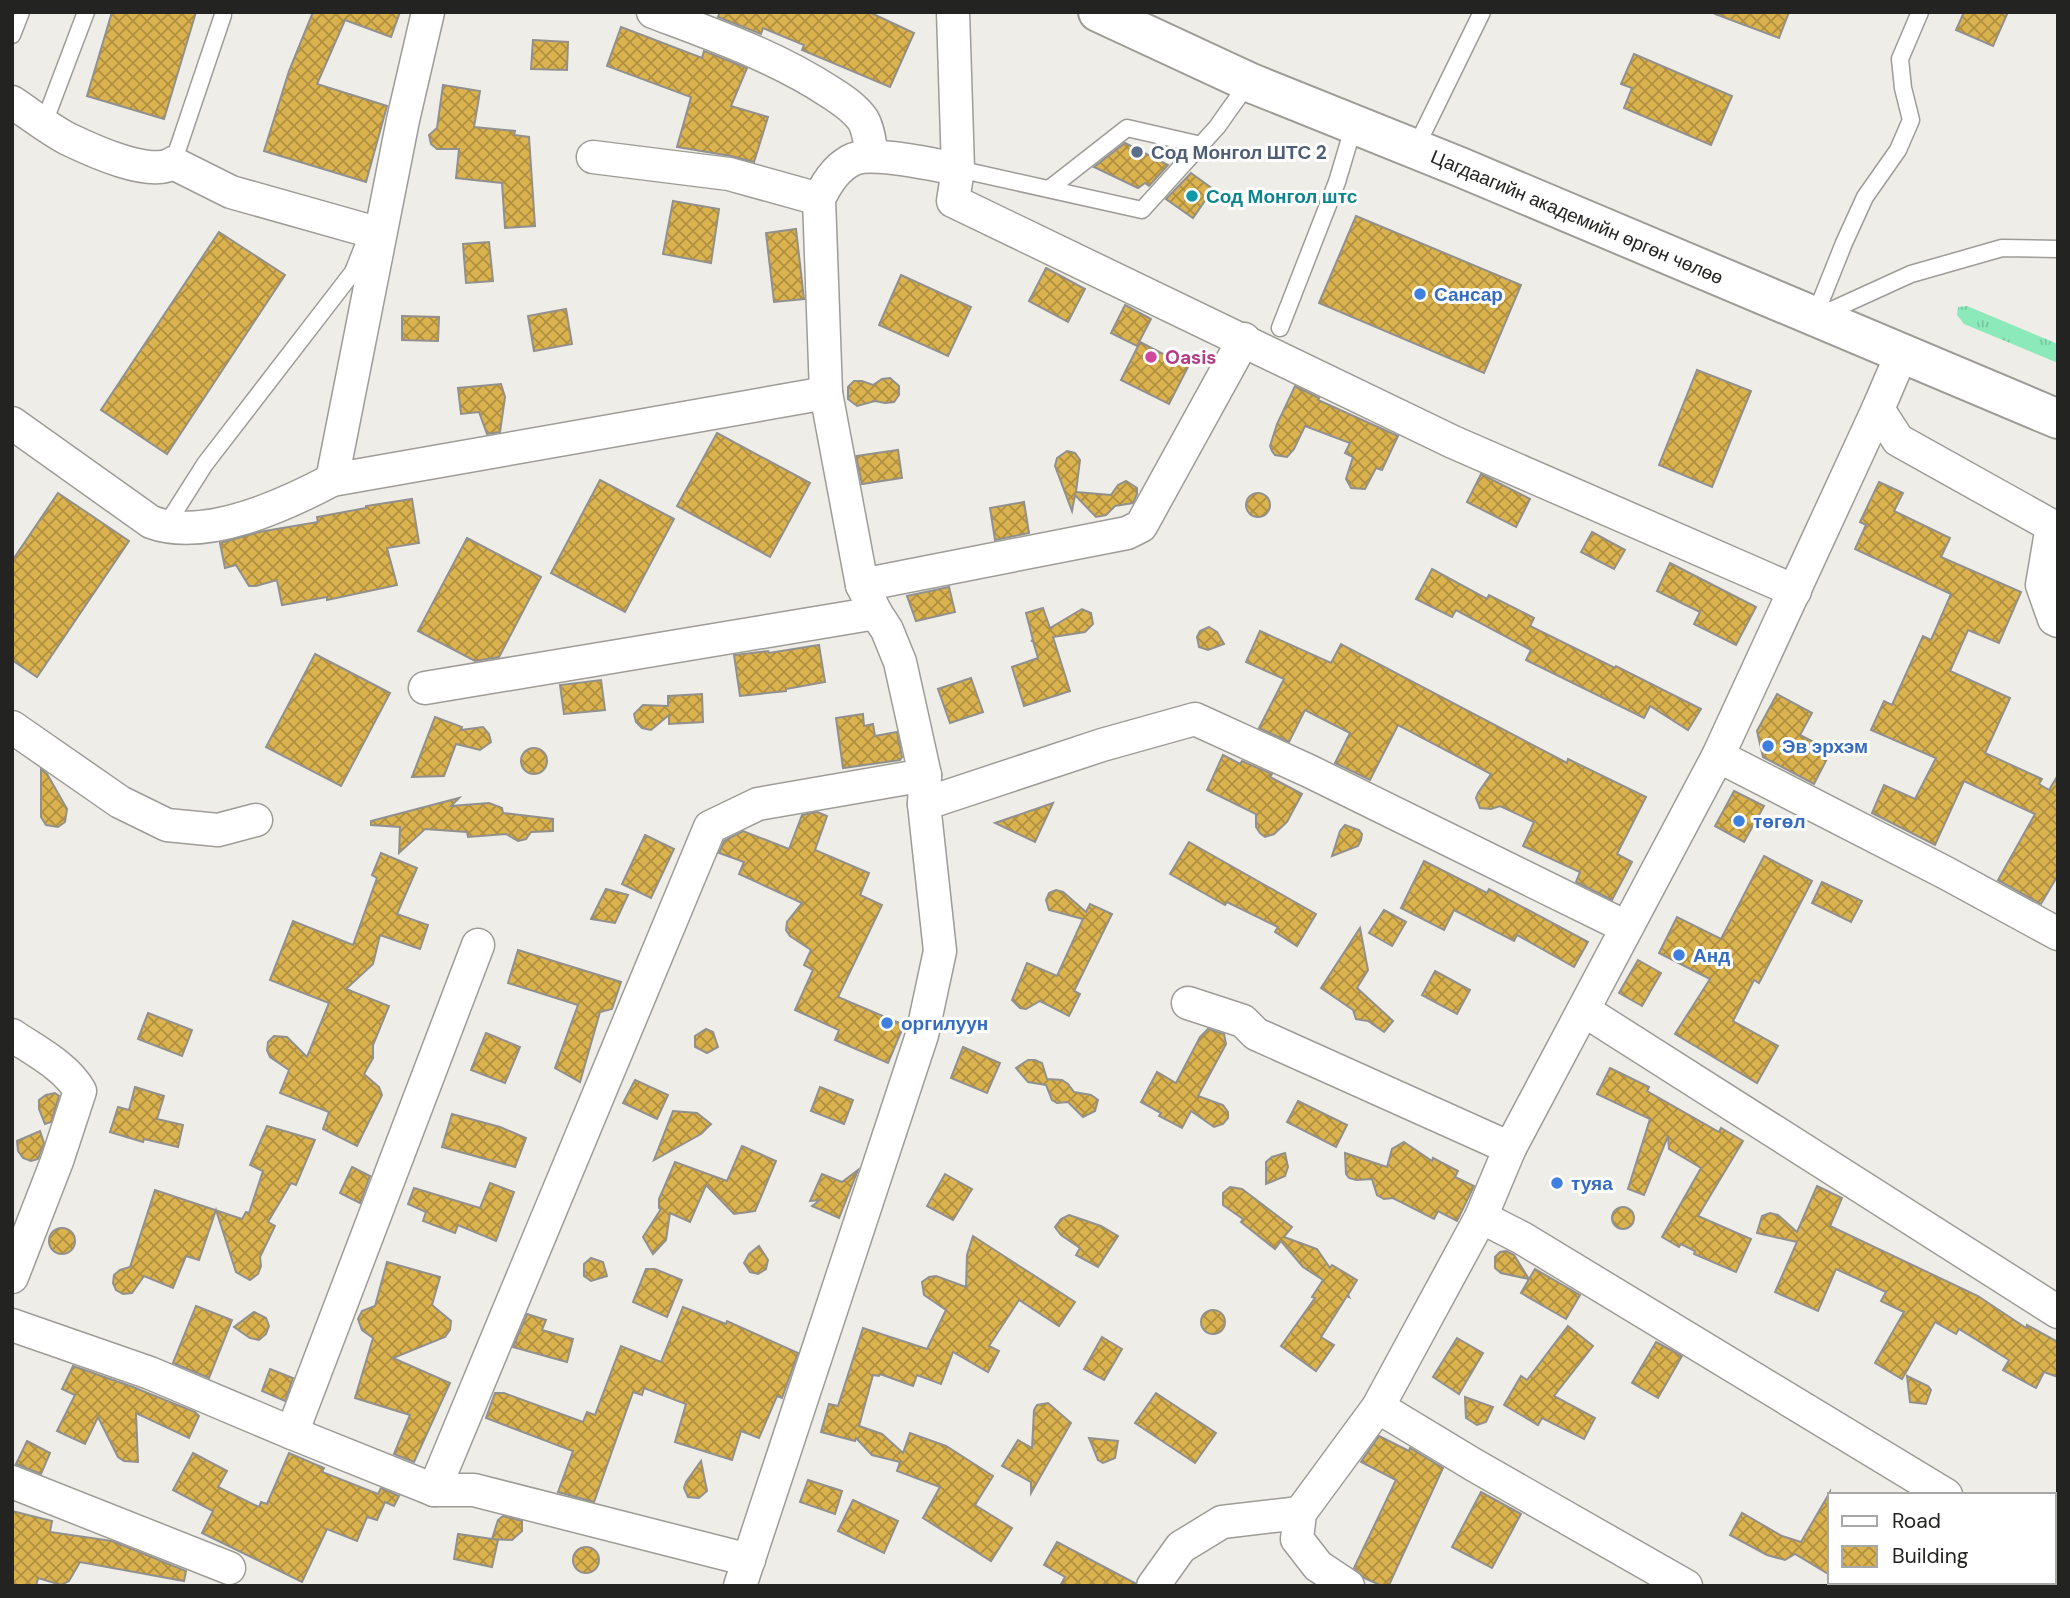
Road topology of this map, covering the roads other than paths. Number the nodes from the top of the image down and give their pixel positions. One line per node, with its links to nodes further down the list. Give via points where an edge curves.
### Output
1 (21, 12): 10 (lane)
2 (86, 12): 13 (lane)
3 (428, 12): 23 (street)
4 (653, 12): 17 (street, via 801,73 858,114)
5 (953, 12): 20 (street)
6 (1098, 12): 11 (highway, Цагдаагийн академийн өргөн чөлөө)
7 (1482, 12): 16 (lane)
8 (1920, 12): 25 (lane, via 1900,58 1911,120 1898,150 1866,197)
9 (223, 15): 19 (lane)
10 (12, 35)
11 (1251, 83): 14 (highway, Цагдаагийн академийн өргөн чөлөө); 15 (lane)
12 (12, 102): 13 (street)
13 (44, 123): 19 (street, via 113,158 154,168)
14 (1354, 125): 16 (highway, Цагдаагийн академийн өргөн чөлөө); 26 (lane)
15 (1201, 145): 21 (lane, via 1127,128); 21 (lane, via 1142,210)
16 (1415, 149): 25 (highway, Цагдаагийн академийн өргөн чөлөө)
17 (872, 156): 20 (street); 22 (street, via 842,167 826,183)
18 (593, 157): 22 (street, via 729,174)
19 (173, 163): 23 (street, via 231,192)
20 (958, 169): 21 (lane); 27 (street, via 953,201)
21 (1049, 189)
22 (819, 199): 29 (street)
23 (375, 233): 33 (street); 34 (lane, via 353,272 205,464)
24 (2058, 249): 25 (lane, via 1989,251 1915,272)
25 (1814, 318): 28 (highway, Цагдаагийн академийн өргөн чөлөө)
26 (1280, 328)
27 (1244, 339): 35 (street, via 1141,526 1127,533); 36 (street, via 1452,442)
28 (1902, 353): 30 (street); 31 (highway, Цагдаагийн академийн өргөн чөлөө)
29 (826, 393): 33 (street); 35 (street)
30 (1878, 409): 36 (street); 38 (street, via 1898,440 2052,526 2042,585)
31 (2058, 419)
32 (12, 423): 34 (street, via 151,522)
33 (332, 480): 34 (street, via 268,510 191,528)
34 (165, 527)
35 (862, 585): 37 (street)
36 (1795, 591): 41 (street)
37 (876, 613): 39 (street); 42 (street, via 900,662)
38 (2058, 621)
39 (425, 688)
40 (12, 727): 43 (street, via 120,802 167,825 218,830)
41 (1718, 756): 44 (street); 45 (street)
42 (925, 790): 44 (street, via 1195,719); 58 (street, via 758,804 710,827); 62 (street, via 940,951 922,1035)
43 (257, 820)
44 (1626, 927): 48 (street)
45 (2058, 934)
46 (478, 945): 56 (street)
47 (1188, 1003): 50 (street, via 1243,1021 1256,1034)
48 (1585, 1011): 50 (street); 53 (street)
49 (12, 1035): 52 (street, via 73,1079 80,1091)
50 (1510, 1149): 51 (street)
51 (1481, 1217): 55 (street); 59 (street)
52 (12, 1277)
53 (2058, 1311)
54 (16, 1336): 56 (street, via 150,1373)
55 (1378, 1407): 60 (street); 65 (street)
56 (292, 1433): 58 (street)
57 (12, 1482): 61 (street)
58 (433, 1490): 62 (street, via 474,1490)
59 (1944, 1493)
60 (1300, 1513): 63 (street, via 1222,1521 1181,1547); 64 (street, via 1297,1539 1318,1566)
61 (229, 1568)
62 (744, 1573)
63 (1153, 1586)
64 (1348, 1586)
65 (1686, 1586)

